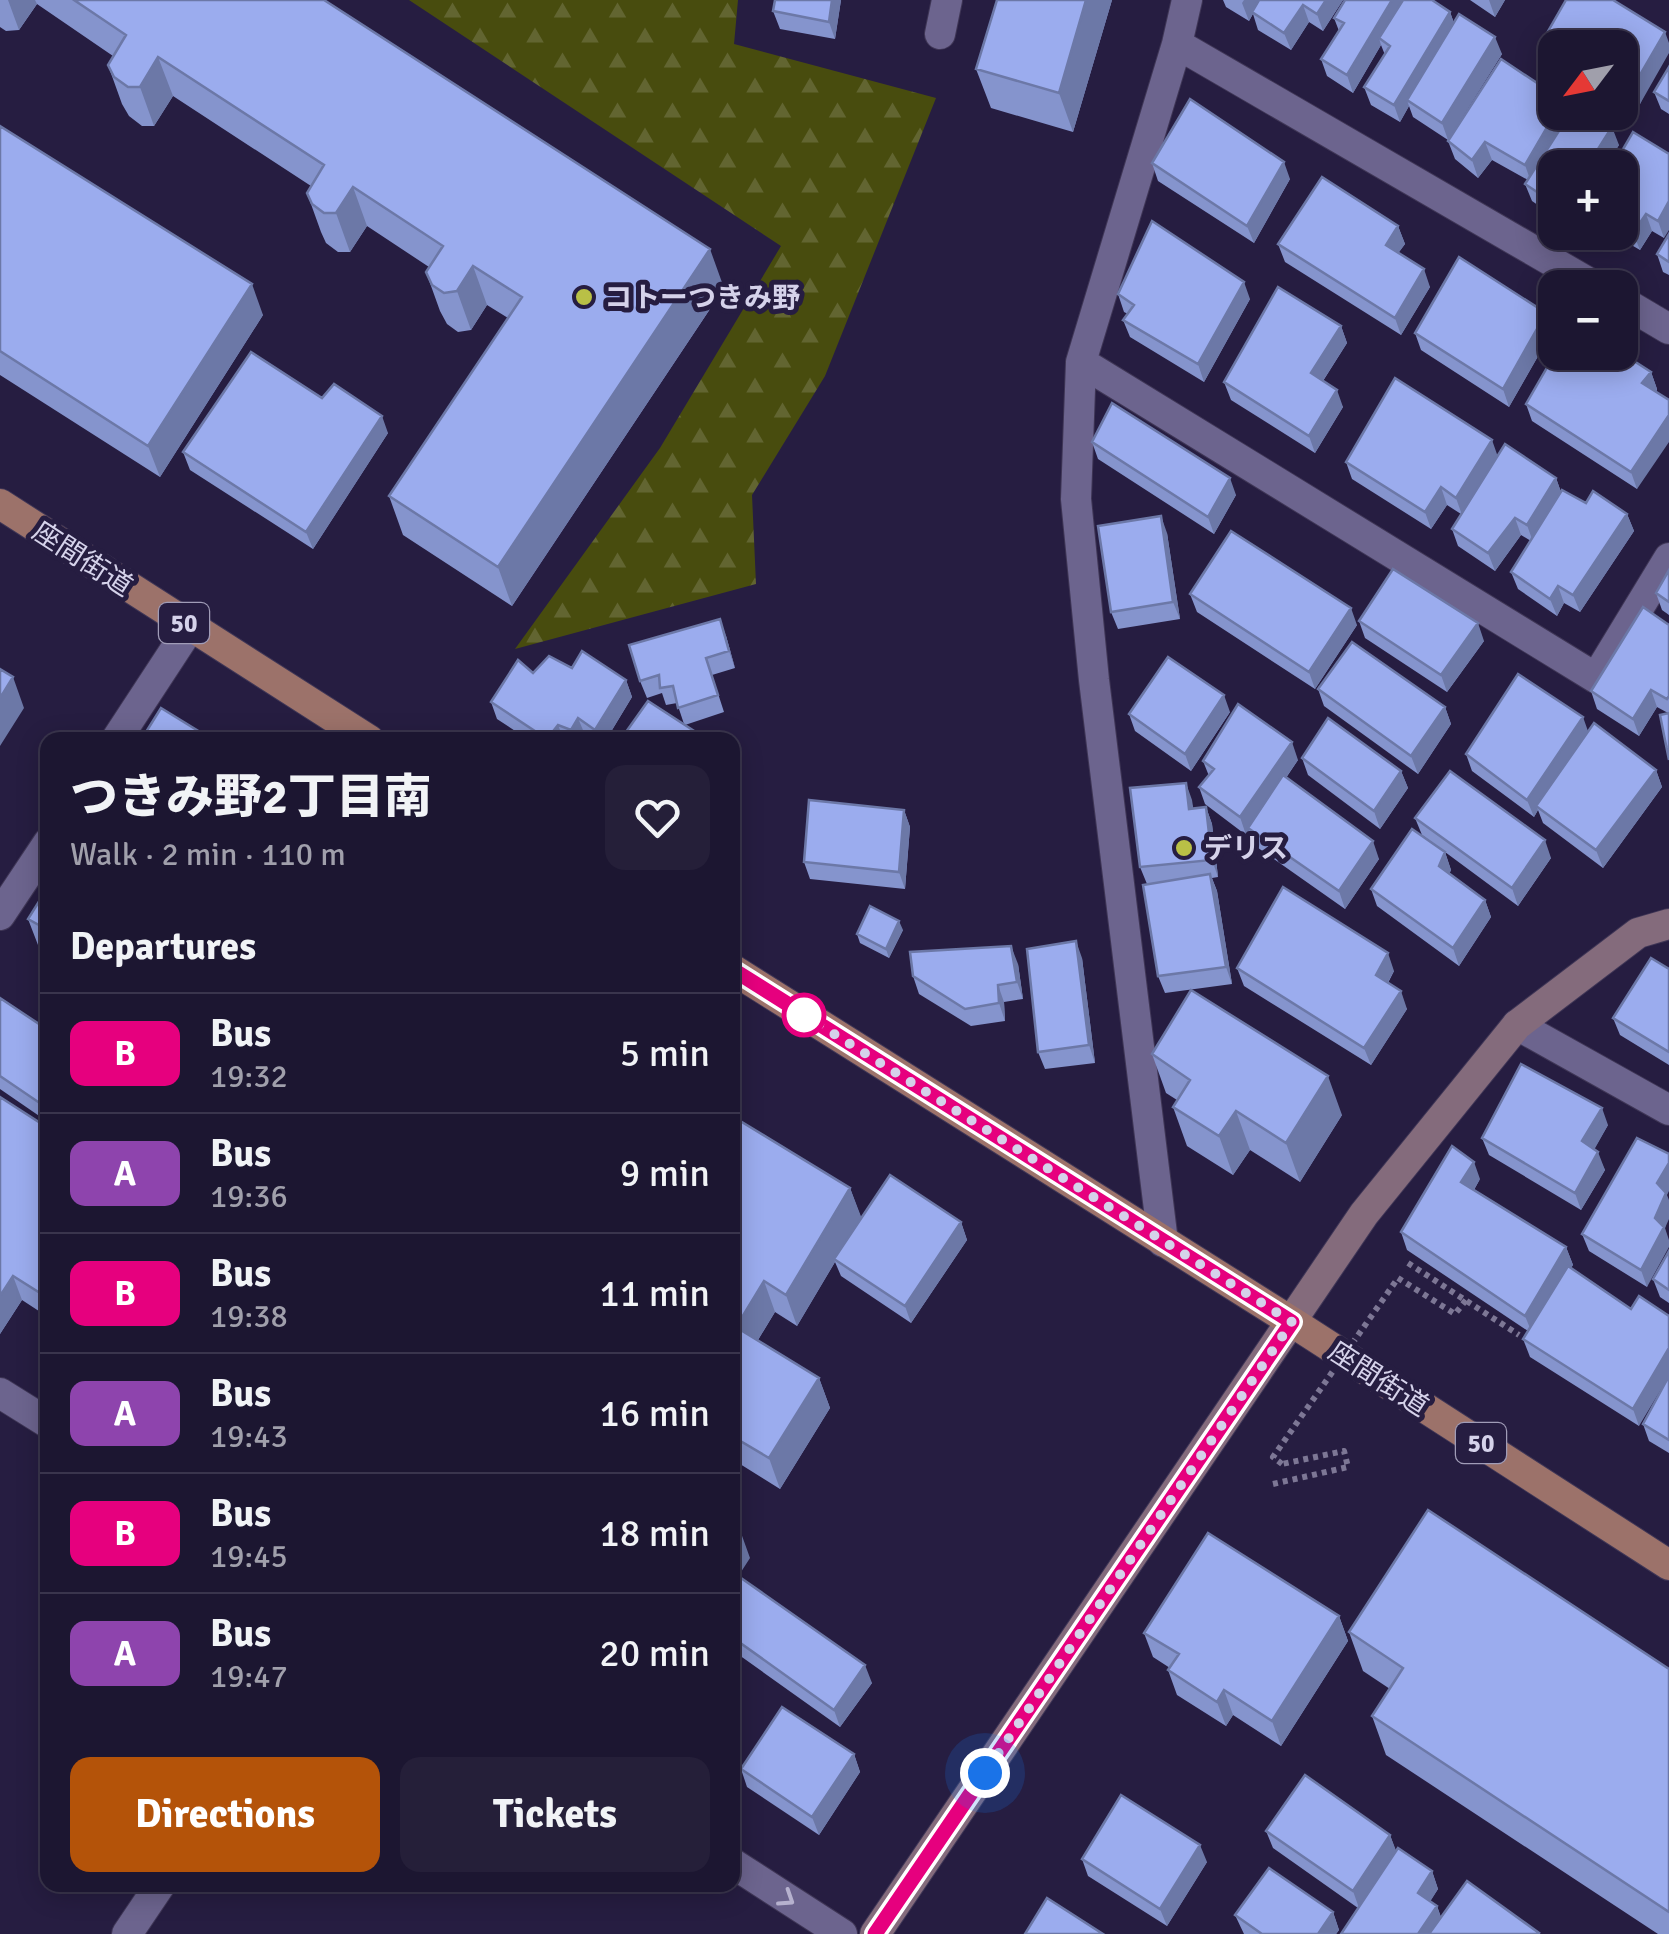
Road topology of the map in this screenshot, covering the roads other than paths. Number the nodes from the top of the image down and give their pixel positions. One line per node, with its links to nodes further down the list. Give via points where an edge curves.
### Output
1 (947, 0): 3 (street)
2 (1187, 0): 4 (street)
3 (940, 34)
4 (1177, 44): 5 (street); 8 (street)
5 (1567, 270)
6 (1638, 311): 7 (street)
7 (1669, 329)
8 (1080, 362): 10 (street, via 1596,678); 20 (street, via 1076,499)
9 (0, 504): 11 (main road, 座間街道 / 50)
10 (1669, 558)
11 (190, 626): 12 (street); 13 (main road, 座間街道 / 50)
12 (121, 732)
13 (356, 732)
14 (40, 855): 15 (street)
15 (0, 915)
16 (1669, 924): 18 (street, via 1638,933)
17 (740, 975): 20 (main road, 座間街道 / 50)
18 (1517, 1025): 19 (street); 21 (street, via 1364,1214)
19 (1669, 1110)
20 (1163, 1242): 21 (main road, 座間街道 / 50)
21 (1292, 1322): 24 (main road, 座間街道 / 50); 29 (street)
22 (0, 1392): 23 (street)
23 (40, 1418)
24 (1669, 1565)
25 (740, 1868): 28 (street, one-way to 28)
26 (155, 1892): 27 (street)
27 (127, 1934)
28 (842, 1934)
29 (875, 1934)

